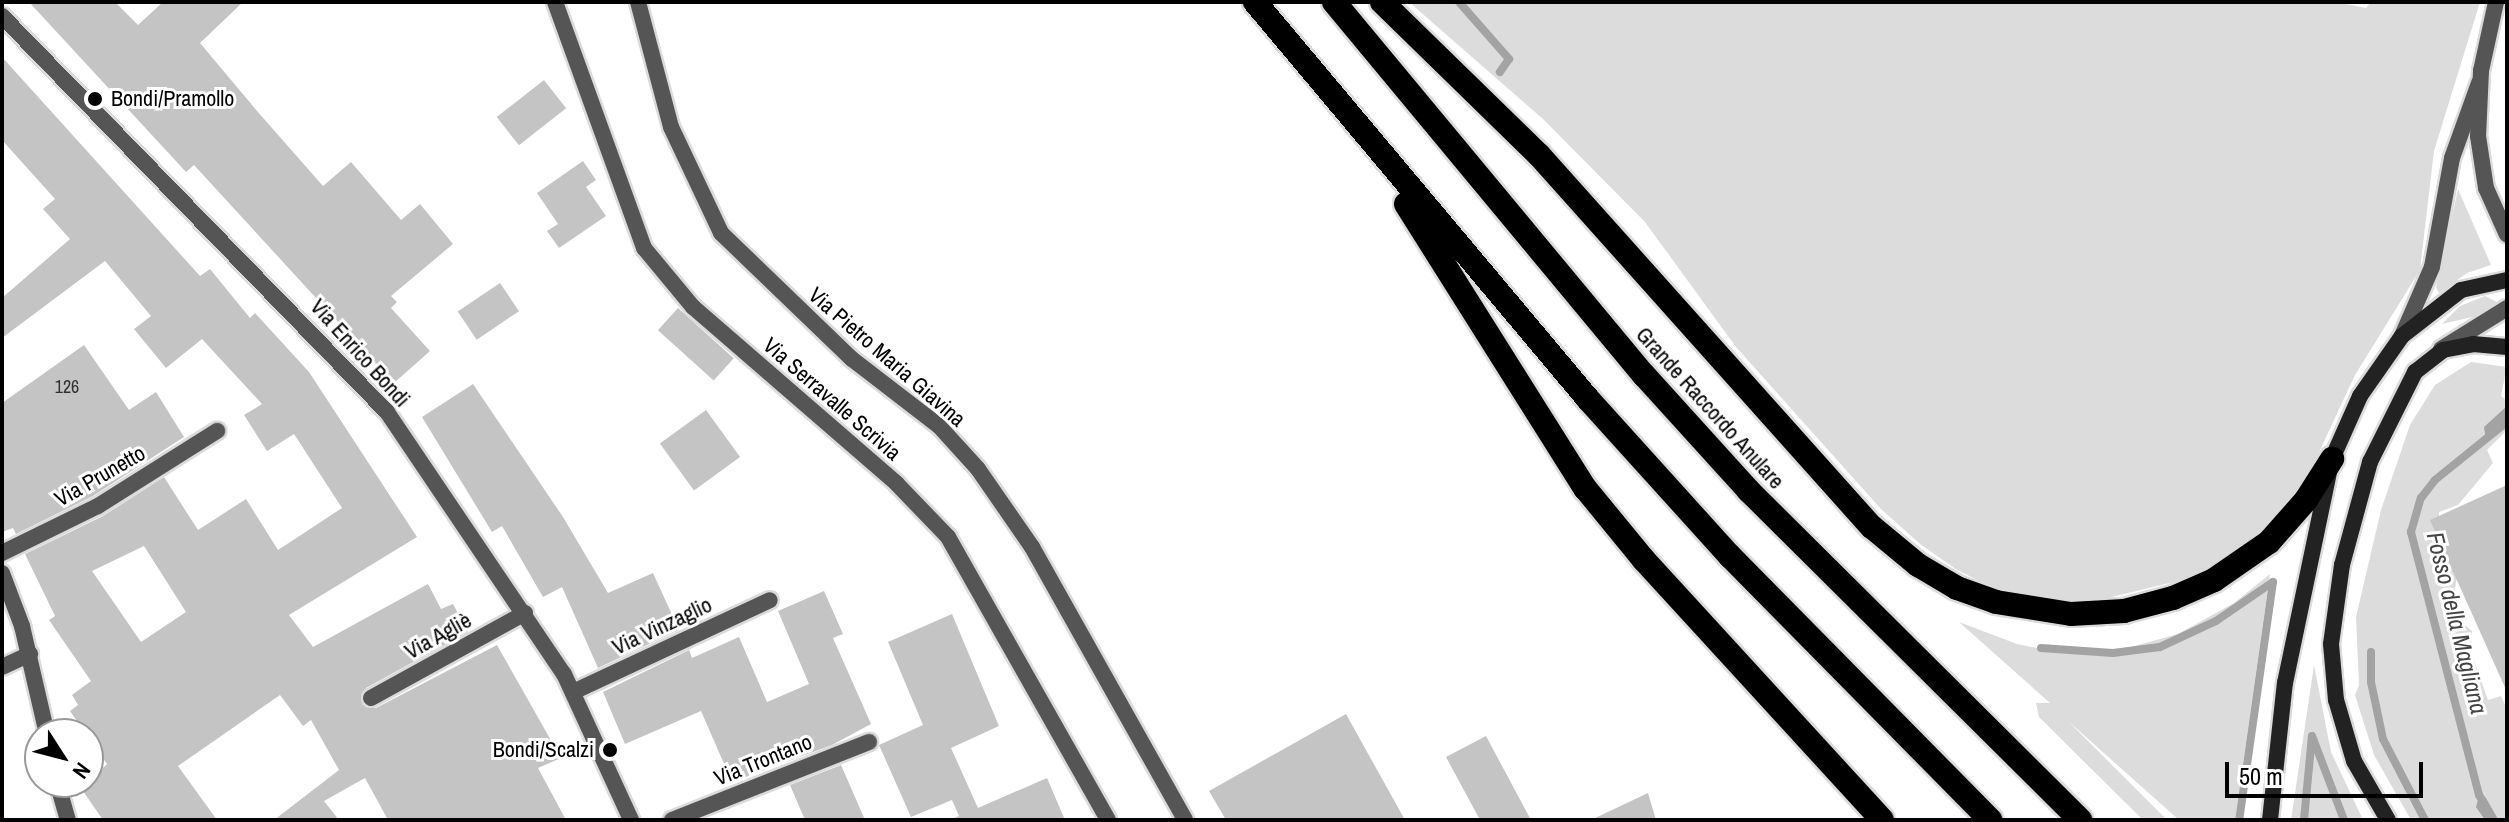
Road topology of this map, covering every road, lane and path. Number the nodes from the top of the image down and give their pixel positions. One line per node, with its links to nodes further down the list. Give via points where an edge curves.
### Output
1 (555, 2): 32 (street, Via Serravalle Scrivia, via 644,248 693,307 897,484 948,537)
2 (638, 2): 33 (street, Via Pietro Maria Giavina, via 671,127 721,233 830,339 939,426 978,469 1032,547)
3 (1255, 2): 9 (highway)
4 (1334, 2): 36 (highway, Grande Raccordo Anulare, via 1644,375 1749,491)
5 (1382, 2): 17 (highway, via 1548,165 1872,527 1918,565 1957,588 1996,602 2071,614 2124,611 2173,598 2214,580 2269,542 2306,500)
6 (2496, 2): 8 (street)
7 (2, 16): 21 (street, Via Enrico Bondi, via 367,387)
8 (2479, 83): 10 (street, via 2481,160); 13 (street, via 2452,158 2432,267)
9 (1367, 140): 34 (highway, via 1585,488 1644,560); 35 (highway, via 1730,556)
10 (2507, 235)
11 (2507, 280): 13 (main road, via 2461,290)
12 (2507, 308): 15 (street)
13 (2402, 336): 17 (main road, via 2360,396)
14 (2507, 347): 15 (main road, via 2473,344)
15 (2432, 354): 38 (main road, via 2408,382 2370,462 2332,625 2332,666 2346,738 2367,788)
16 (217, 431): 18 (street, Via Prunetto, via 98,506)
17 (2332, 459): 37 (main road, via 2285,683)
18 (2, 553)
19 (2, 573): 22 (street)
20 (770, 600): 24 (street, Via Vinzaglio)
21 (525, 613): 24 (street, Via Enrico Bondi); 25 (street, Via Agliè)
22 (30, 654): 23 (street); 26 (street)
23 (2, 667)
24 (573, 692): 30 (street, Via Enrico Bondi)
25 (371, 698)
26 (44, 718)
27 (869, 742): 31 (street, Via Trontano)
28 (62, 798): 29 (street)
29 (68, 820)
30 (631, 820)
31 (672, 820)
32 (1108, 820)
33 (1185, 820)
34 (1882, 820)
35 (1990, 820)
36 (2080, 820)
37 (2270, 820)
38 (2388, 820)

